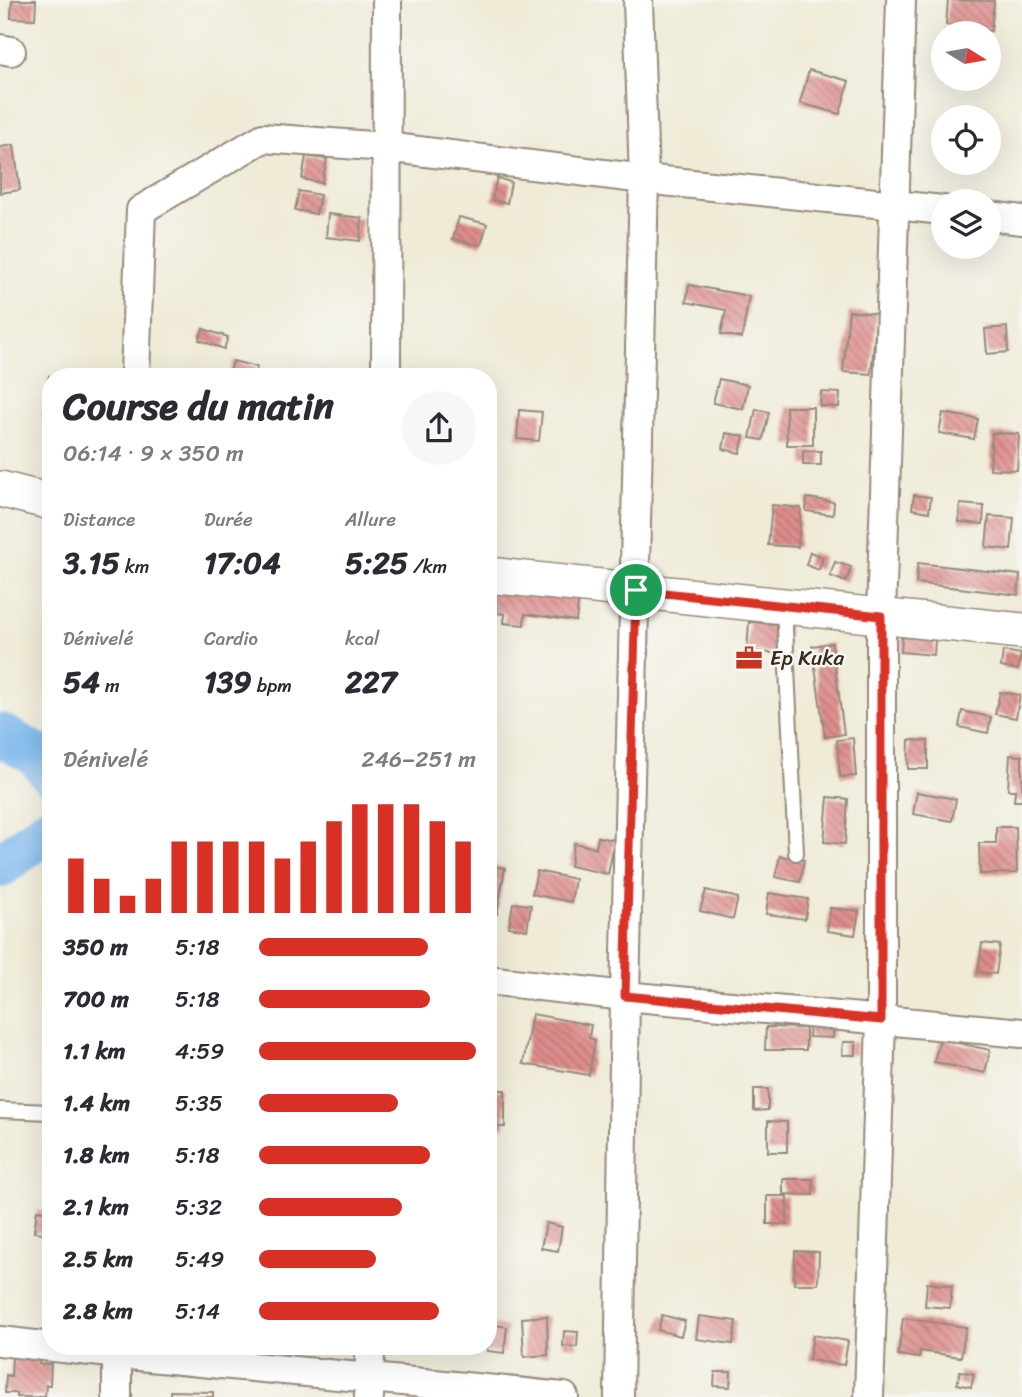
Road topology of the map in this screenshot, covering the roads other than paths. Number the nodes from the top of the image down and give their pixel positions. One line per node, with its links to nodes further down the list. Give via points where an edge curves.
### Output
1 (387, 0): 4 (street)
2 (638, 0): 5 (street)
3 (901, 0): 6 (street)
4 (386, 147): 5 (street); 10 (street, via 263,138 141,210); 11 (street)
5 (644, 179): 6 (street); 15 (street)
6 (895, 204): 7 (street); 17 (street)
7 (931, 209)
8 (1001, 217): 9 (street)
9 (1022, 220)
10 (135, 368)
11 (386, 368)
12 (0, 489): 13 (street)
13 (42, 500)
14 (497, 576): 15 (street)
15 (636, 590): 16 (street); 21 (street)
16 (784, 606): 17 (street); 19 (lane)
17 (881, 616): 18 (street); 22 (street)
18 (1022, 631)
19 (796, 853)
20 (497, 981): 21 (street)
21 (625, 996): 22 (street); 34 (street)
22 (881, 1020): 23 (street); 35 (street)
23 (1022, 1033)
24 (0, 1110): 25 (lane)
25 (42, 1112)
26 (0, 1341): 27 (street)
27 (42, 1344)
28 (117, 1355): 32 (street)
29 (151, 1355): 31 (street)
30 (370, 1355): 31 (street)
31 (369, 1387): 33 (street)
32 (117, 1397)
33 (564, 1397)
34 (619, 1397)
35 (869, 1397)

